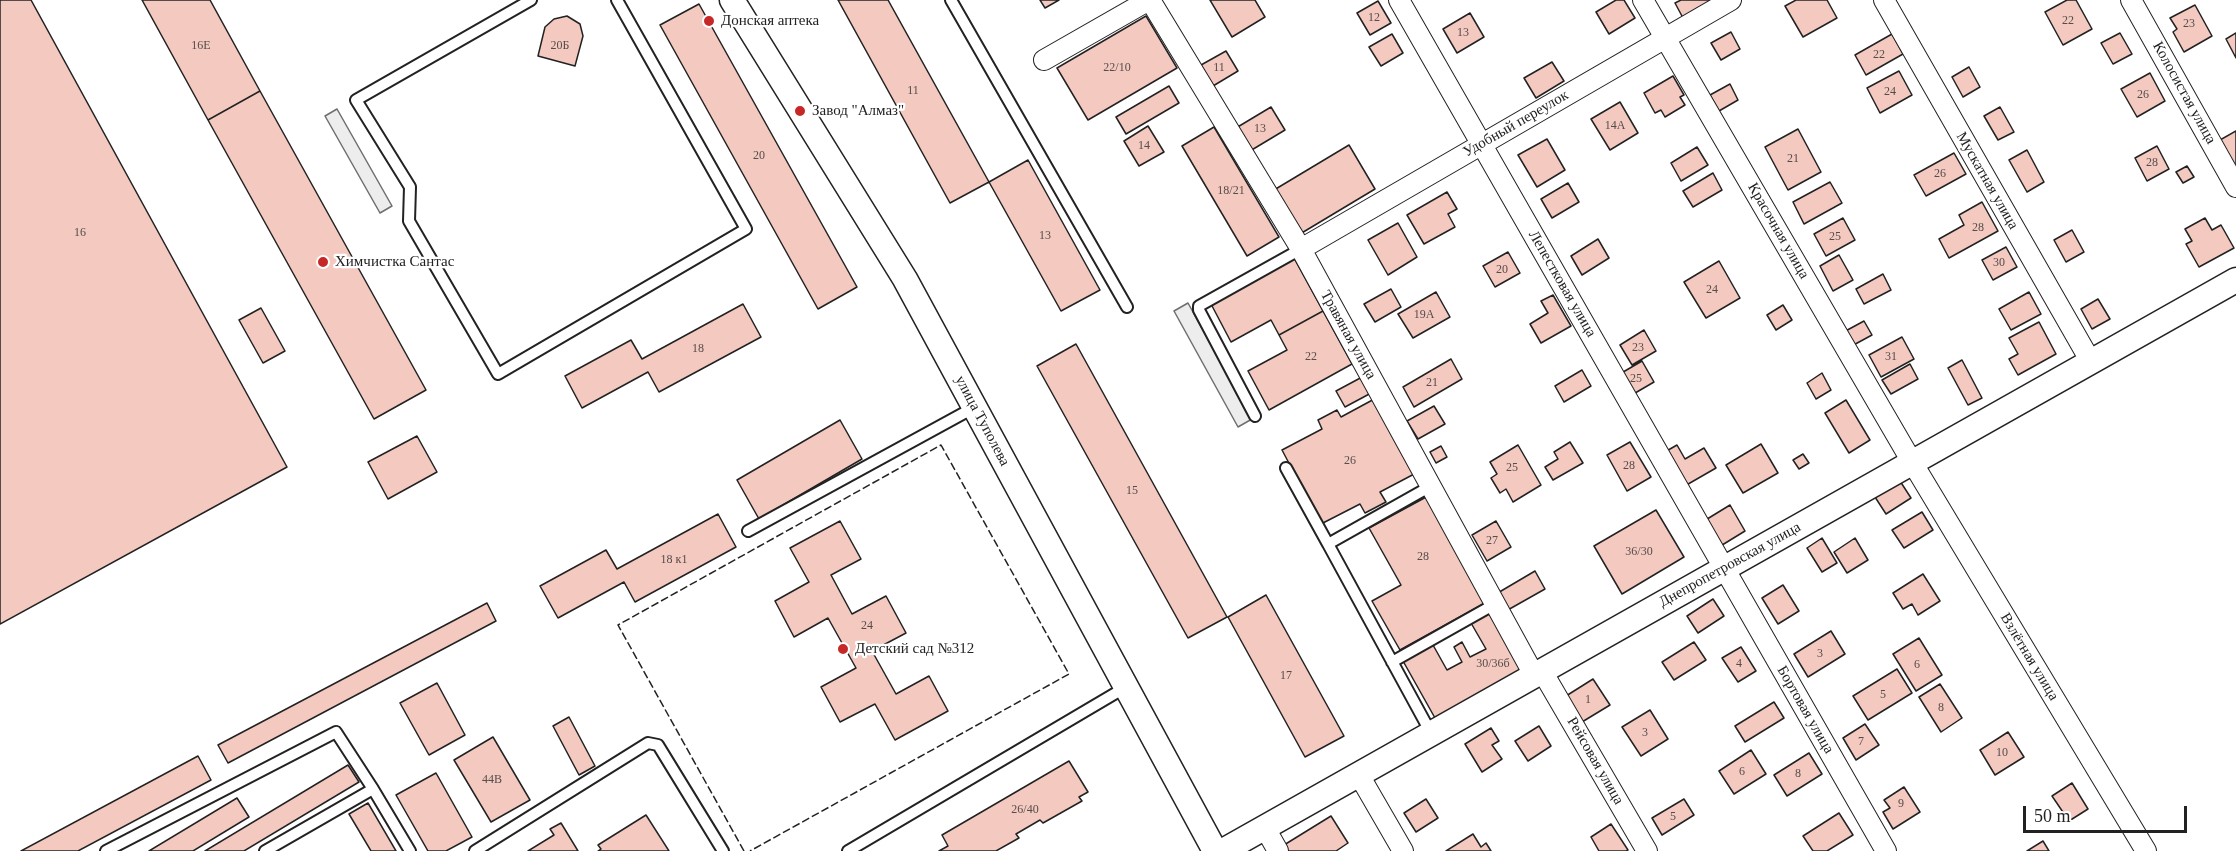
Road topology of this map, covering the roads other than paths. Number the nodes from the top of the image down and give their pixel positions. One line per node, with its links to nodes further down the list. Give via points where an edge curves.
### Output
1 (531, 0): 2 (lane, via 356,100 410,188 409,221 498,374 746,229)
2 (617, 0)
3 (732, 0): 19 (street, улица Туполева, via 905,279)
4 (951, 0): 17 (lane)
5 (1150, 0): 12 (street); 15 (street, Травяная улица)
6 (1399, 0): 13 (street, Лепестковая улица)
7 (1643, 0): 11 (street, Красочная улица)
8 (1731, 0): 11 (street, Удобный переулок)
9 (1884, 0): 18 (street, Мускатная улица)
10 (2131, 0): 14 (street, Колосистая улица)
11 (1665, 38): 13 (street, Удобный переулок); 21 (street, Красочная улица)
12 (1044, 60)
13 (1482, 144): 15 (street, Удобный переулок); 26 (street, Лепестковая улица)
14 (2236, 187)
15 (1301, 249): 20 (lane, via 1199,306); 23 (street, Травяная улица)
16 (2236, 280): 18 (street, Днепропетровская улица)
17 (1127, 307)
18 (2091, 362): 21 (street, Днепропетровская улица)
19 (975, 407): 24 (lane); 30 (street, улица Туполева)
20 (1255, 416)
21 (1912, 462): 26 (street, Днепропетровская улица); 47 (street, Взлётная улица)
22 (1286, 468): 25 (lane)
23 (1431, 486): 25 (lane); 27 (street, Травяная улица)
24 (748, 531)
25 (1328, 544): 28 (lane)
26 (1723, 569): 29 (street, Днепропетровская улица); 46 (street, Бортовая улица)
27 (1495, 604): 28 (lane); 29 (street, Травяная улица)
28 (1392, 662): 31 (lane)
29 (1538, 673): 31 (street, Днепропетровская улица); 45 (street, Рейсовая улица)
30 (1126, 687): 40 (lane); 41 (street, улица Туполева)
31 (1431, 734): 32 (street, Днепропетровская улица)
32 (1359, 775): 34 (street, Днепропетровская улица); 44 (street)
33 (373, 789): 35 (lane, via 336,732); 36 (lane); 37 (lane)
34 (1264, 828): 42 (street, Днепропетровская улица); 43 (street)
35 (106, 851)
36 (265, 851)
37 (410, 851)
38 (475, 851): 39 (lane, via 648,743 658,746)
39 (723, 851)
40 (848, 851)
41 (1215, 851)
42 (1223, 851)
43 (1278, 851)
44 (1403, 851)
45 (1647, 851)
46 (1886, 851)
47 (2146, 851)

